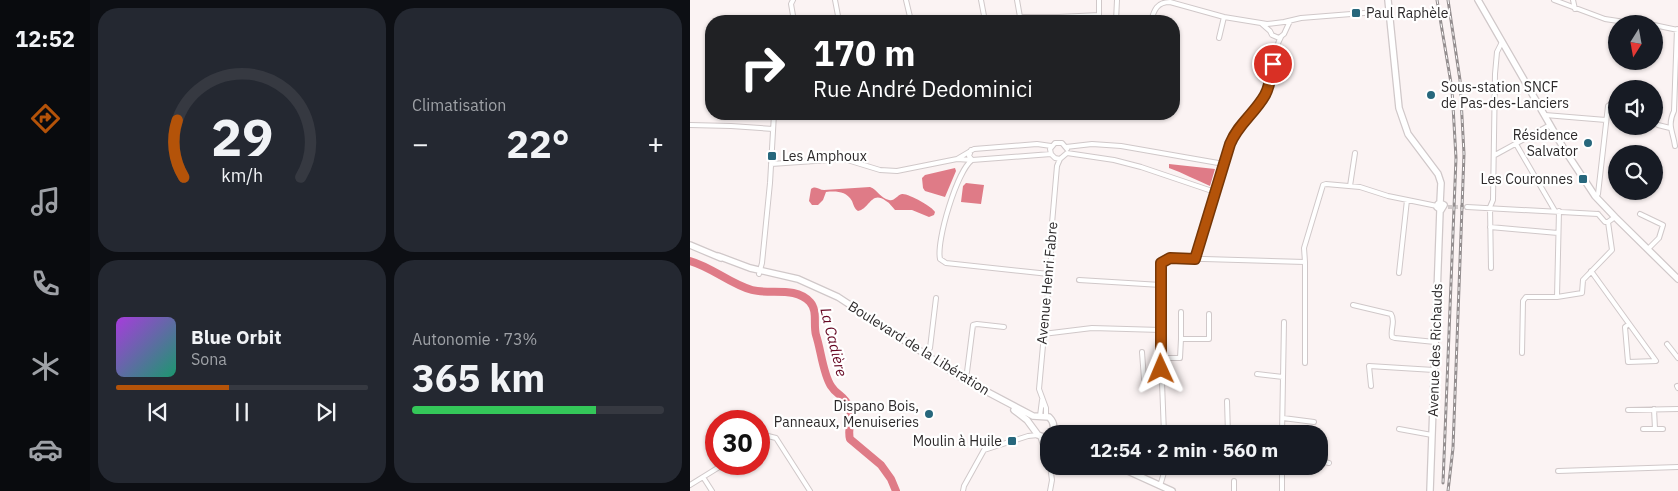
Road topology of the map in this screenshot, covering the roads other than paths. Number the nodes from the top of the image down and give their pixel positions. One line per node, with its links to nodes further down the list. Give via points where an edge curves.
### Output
1 (793, 0): 14 (street)
2 (835, 0): 15 (street)
3 (906, 0): 16 (street)
4 (981, 0): 17 (street)
5 (1017, 0): 18 (street)
6 (1099, 0): 19 (street)
7 (1117, 0): 20 (street)
8 (1388, 0): 13 (street, Avenue des Richauds)
9 (1478, 0): 34 (street)
10 (1554, 0): 12 (street)
11 (1573, 0): 12 (street)
12 (1575, 9): 23 (street)
13 (1389, 11): 24 (street); 65 (street, Avenue des Richauds, via 1399,108 1408,134 1438,174)
14 (793, 15)
15 (838, 15)
16 (910, 15)
17 (984, 15)
18 (1020, 15)
19 (1099, 15)
20 (1116, 15)
21 (1153, 15): 22 (street, via 1156,6 1170,2)
22 (1224, 17): 26 (street); 33 (street)
23 (1608, 19)
24 (1290, 20): 25 (street); 28 (street)
25 (1277, 23): 26 (street); 28 (street); 30 (street, via 1271,26)
26 (1262, 24): 30 (street)
27 (1663, 27): 29 (street)
28 (1285, 30): 32 (street)
29 (1677, 30): 43 (street, via 1674,111)
30 (1270, 31): 31 (street)
31 (1274, 37): 32 (street); 35 (street)
32 (1281, 37): 35 (street)
33 (1219, 38)
34 (1502, 42): 37 (street); 53 (street, via 1494,74)
35 (1276, 48): 59 (street, via 1267,92 1236,132)
36 (1608, 105): 39 (street)
37 (1545, 115): 39 (street); 41 (street)
38 (774, 120): 44 (street)
39 (1606, 120): 63 (street, via 1598,194)
40 (690, 124): 44 (street)
41 (1550, 125): 45 (street); 63 (street)
42 (1663, 126): 43 (street)
43 (1670, 128): 47 (street)
44 (773, 129): 58 (street)
45 (1516, 144): 53 (street); 69 (street)
46 (1051, 146): 48 (street, via 1058,142); 49 (street, via 1034,144); 52 (street)
47 (1675, 146)
48 (1066, 147): 50 (street); 59 (street, via 1092,144 1121,146)
49 (971, 150): 55 (street); 57 (street, via 969,156)
50 (1066, 153): 56 (street); 62 (street, via 1141,167)
51 (1355, 153): 61 (street)
52 (1051, 154): 54 (street); 57 (street)
53 (1495, 155): 68 (street, via 1494,200)
54 (1054, 158): 56 (street); 60 (street, Avenue Henri Fabre)
55 (957, 159): 57 (street); 58 (street, via 897,171 880,170 844,159)
56 (1060, 159): 60 (street, Avenue Henri Fabre)
57 (972, 160): 84 (street, via 964,169 943,222 940,259 946,263)
58 (771, 164): 82 (street)
59 (1224, 164): 62 (street)
60 (1057, 166): 84 (street, Avenue Henri Fabre)
61 (1350, 186): 64 (street); 79 (street, via 1323,186 1304,248)
62 (1215, 192): 78 (street)
63 (1595, 196): 66 (street)
64 (1407, 200): 65 (street); 83 (street)
65 (1442, 206): 99 (street, Avenue des Richauds)
66 (1604, 206): 70 (street); 72 (street)
67 (1467, 207): 68 (street)
68 (1490, 208): 69 (street); 74 (street)
69 (1557, 211): 70 (street); 75 (street)
70 (1598, 214): 73 (street)
71 (1640, 214): 77 (street, via 1663,225 1659,238)
72 (1615, 218): 73 (street); 77 (street)
73 (1608, 222): 81 (street, via 1612,250)
74 (1490, 227): 75 (street); 80 (street)
75 (1558, 233): 88 (street)
76 (690, 245): 82 (street, Boulevard de la Libération)
77 (1648, 249): 85 (street)
78 (1195, 259): 79 (street); 87 (street, via 1170,258 1163,261 1160,266)
79 (1305, 262): 106 (street)
80 (1491, 268)
81 (1591, 271): 88 (street, via 1583,280 1582,292); 94 (street)
82 (760, 273): 103 (street, Boulevard de la Libération, via 798,279 845,301)
83 (1399, 273)
84 (1050, 274): 97 (street, Avenue Henri Fabre)
85 (1678, 279)
86 (1079, 280): 87 (street)
87 (1161, 285): 96 (street)
88 (1557, 296): 102 (street, via 1526,296 1523,301)
89 (936, 298): 103 (street, via 930,348)
90 (1353, 305): 99 (street, via 1391,314 1392,337)
91 (1181, 312): 98 (street)
92 (1209, 314): 98 (street, via 1209,339)
93 (1284, 322): 109 (street)
94 (1629, 324): 94 (street, via 1625,327 1628,362 1656,361)
95 (1004, 327): 110 (street, via 973,325 967,372)
96 (1161, 330): 97 (street, via 1092,328); 104 (street)
97 (1043, 334): 118 (street, Avenue Henri Fabre, via 1039,389 1046,408)
98 (1181, 339): 104 (street, via 1180,358)
99 (1436, 342): 107 (street, Avenue des Richauds)
100 (1666, 344): 105 (street)
101 (1142, 352): 111 (street, via 1144,379)
102 (1522, 353)
103 (926, 354): 110 (street, Boulevard de la Libération)
104 (1161, 358): 111 (street)
105 (1678, 358)
106 (1305, 363)
107 (1434, 370): 112 (street, via 1369,366); 131 (street, Avenue des Richauds)
108 (1257, 374): 109 (street)
109 (1283, 377): 119 (street)
110 (963, 379): 113 (street, Boulevard de la Libération)
111 (1162, 380): 122 (street)
112 (1370, 386)
113 (998, 398): 118 (street, Boulevard de la Libération, via 1024,412); 125 (street, Boulevard de la Libération)
114 (1227, 401): 123 (street)
115 (1654, 409): 116 (street); 117 (street); 128 (street)
116 (1678, 409)
117 (1628, 410)
118 (1041, 416): 121 (street, via 1053,421); 125 (street, via 1034,421)
119 (1283, 418): 120 (street); 124 (street)
120 (1314, 422)
121 (1054, 425)
122 (1164, 425)
123 (1228, 425)
124 (1283, 425)
125 (1033, 428): 130 (street, Boulevard de la Libération); 133 (street)
126 (1399, 429): 131 (street)
127 (1643, 429): 128 (street)
128 (1655, 429): 129 (street)
129 (1664, 429)
130 (1040, 433)
131 (1432, 435): 155 (street, Avenue des Richauds)
132 (770, 436): 148 (street, via 781,444)
133 (1028, 436): 134 (street); 149 (street, via 984,450)
134 (1040, 436)
135 (1678, 467): 136 (street)
136 (1558, 471)
137 (706, 475): 143 (street)
138 (1051, 475): 150 (street)
139 (1139, 475): 145 (street)
140 (1144, 475): 145 (street)
141 (1164, 475): 145 (street)
142 (1282, 475): 154 (street)
143 (703, 477): 146 (street); 147 (street)
144 (1234, 481): 153 (street)
145 (1161, 484): 151 (street); 152 (street)
146 (690, 486)
147 (712, 491)
148 (810, 491)
149 (963, 491)
150 (1050, 491)
151 (1172, 491)
152 (1179, 491)
153 (1234, 491)
154 (1282, 491)
155 (1430, 491)

